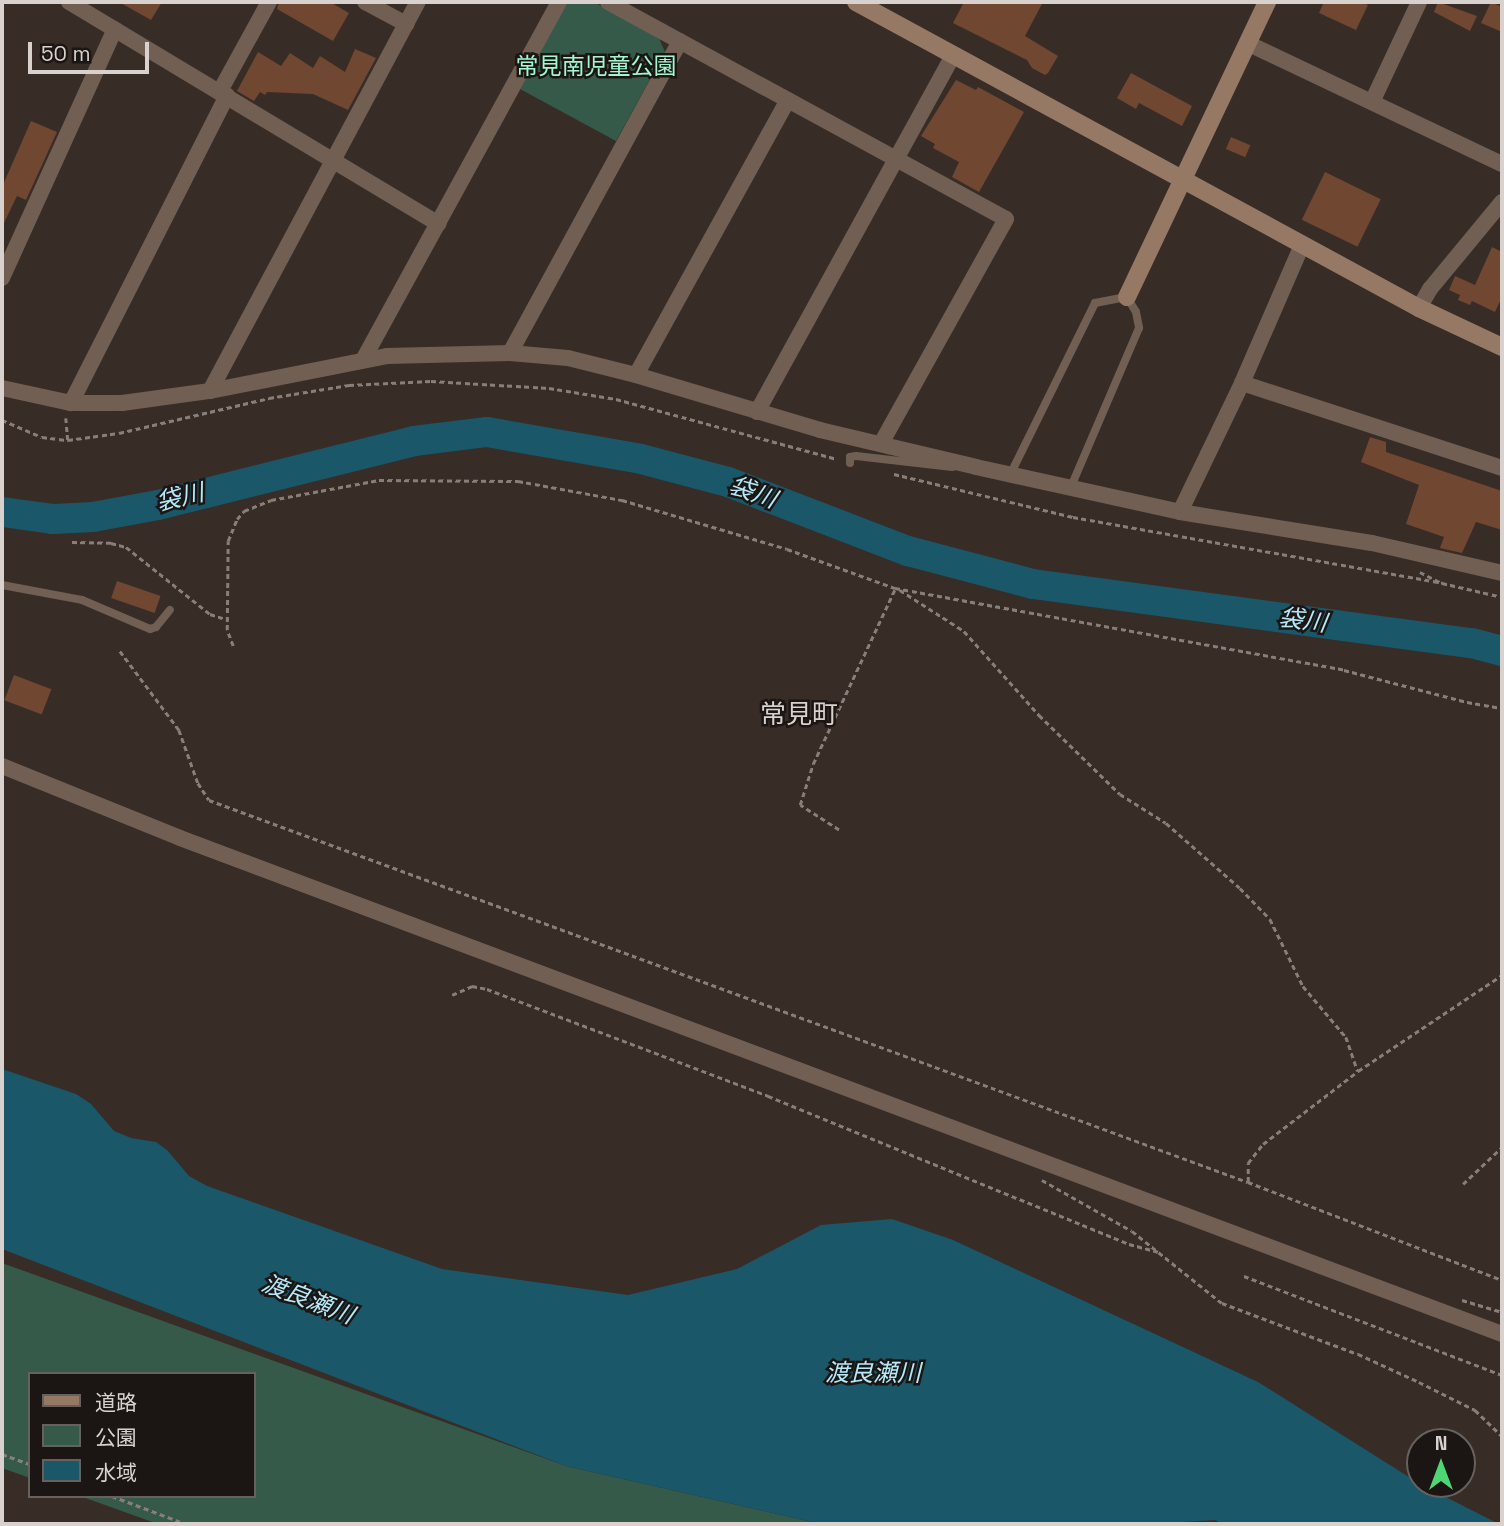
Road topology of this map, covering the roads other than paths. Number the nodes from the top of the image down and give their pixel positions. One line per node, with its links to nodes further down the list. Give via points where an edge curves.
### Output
1 (69, 2): 11 (street)
2 (268, 2): 15 (street)
3 (365, 2): 10 (street)
4 (418, 2): 10 (street)
5 (559, 2): 23 (street)
6 (608, 2): 12 (street)
7 (856, 2): 14 (street)
8 (1267, 2): 13 (street)
9 (1419, 2): 17 (street)
10 (406, 24): 18 (street)
11 (115, 29): 15 (street); 25 (street)
12 (680, 41): 16 (street); 29 (street)
13 (1247, 43): 17 (street); 21 (street)
14 (953, 55): 19 (street); 21 (street)
15 (223, 93): 18 (street); 35 (street)
16 (788, 100): 19 (street); 31 (street)
17 (1372, 102): 20 (street)
18 (333, 160): 23 (street); 34 (street)
19 (897, 160): 36 (street); 37 (street, via 1006,219)
20 (1502, 164)
21 (1183, 180): 24 (street); 26 (street)
22 (1502, 202): 27 (street)
23 (438, 223): 30 (street)
24 (1302, 245): 27 (street); 32 (street)
25 (2, 278)
26 (1127, 298): 41 (lane, via 1095,303); 42 (lane, via 1139,328)
27 (1419, 308): 28 (street)
28 (1502, 347)
29 (510, 353): 30 (street); 31 (street, via 568,358)
30 (362, 360): 34 (street)
31 (636, 375): 36 (street)
32 (1242, 383): 40 (street); 43 (street)
33 (2, 388): 35 (street)
34 (210, 391): 35 (street, via 122,403)
35 (71, 403)
36 (757, 412): 37 (street)
37 (881, 444): 39 (street)
38 (850, 463): 39 (lane, via 850,457 856,456 937,467)
39 (976, 467): 41 (street)
40 (1502, 468)
41 (1010, 475): 42 (street)
42 (1071, 487): 43 (street)
43 (1180, 512): 44 (street, via 1372,544)
44 (1502, 573)
45 (2, 585): 46 (lane, via 82,600 150,629)
46 (170, 610)
47 (2, 766): 48 (street, via 180,838)
48 (1502, 1334)

